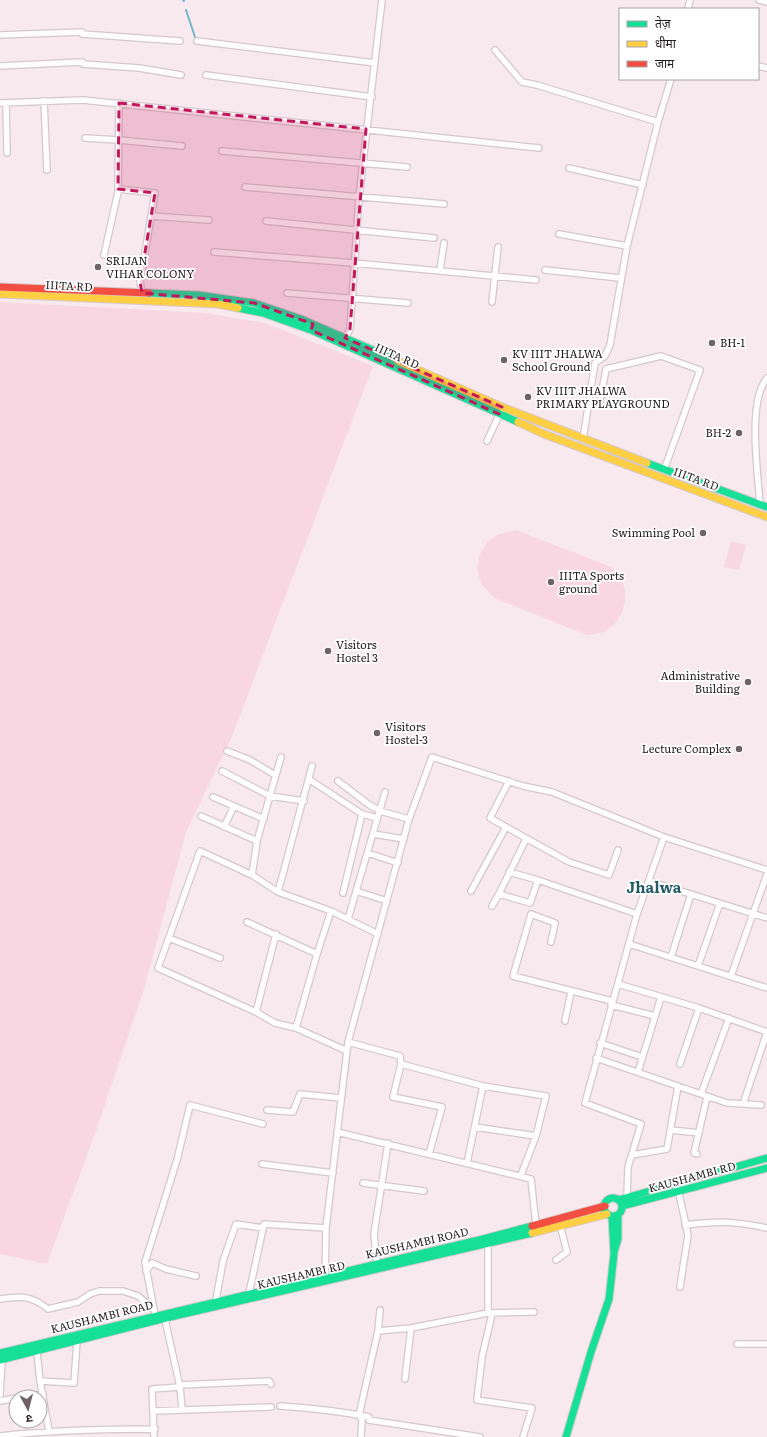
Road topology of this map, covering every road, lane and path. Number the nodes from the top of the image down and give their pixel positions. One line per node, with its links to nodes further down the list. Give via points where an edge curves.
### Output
1 (759, 0): 3 (street)
2 (382, 2): 8 (street)
3 (767, 2)
4 (0, 35): 5 (street, via 82,33)
5 (180, 41)
6 (197, 42): 8 (street)
7 (495, 50): 17 (street, via 522,82)
8 (375, 63): 13 (street)
9 (0, 66): 10 (street, via 83,63)
10 (181, 74)
11 (206, 75): 13 (street)
12 (671, 80): 17 (street)
13 (372, 97): 18 (street)
14 (44, 101): 15 (street); 16 (street, via 83,100); 28 (street)
15 (3, 103): 24 (street)
16 (118, 103): 18 (street); 20 (street)
17 (658, 122): 29 (street)
18 (366, 129): 22 (street); 25 (street)
19 (85, 138): 20 (street)
20 (119, 140): 21 (street); 31 (street)
21 (182, 146)
22 (539, 148)
23 (222, 151): 25 (street)
24 (7, 153)
25 (363, 163): 26 (street); 32 (street)
26 (407, 167)
27 (569, 168): 29 (street)
28 (47, 170)
29 (643, 185): 41 (street)
30 (245, 187): 32 (street)
31 (118, 189): 34 (street, via 155,193); 44 (street)
32 (359, 196): 33 (street); 37 (street)
33 (444, 204)
34 (151, 216): 35 (street); 52 (street, via 140,282)
35 (209, 220)
36 (266, 221): 37 (street)
37 (356, 230): 39 (street); 45 (street)
38 (559, 234): 41 (street)
39 (434, 238)
40 (444, 244): 46 (street)
41 (627, 246): 49 (street)
42 (498, 247): 48 (street)
43 (214, 252): 45 (street)
44 (104, 255)
45 (354, 263): 46 (street); 55 (street)
46 (440, 270): 48 (street)
47 (545, 270): 49 (street)
48 (495, 276): 50 (street); 56 (street)
49 (620, 278): 63 (street, via 610,345 605,356 595,363)
50 (536, 280)
51 (0, 287): 52 (main road, IIITA RD)
52 (142, 292): 58 (main road, IIITA RD, via 238,299 270,308)
53 (287, 293): 55 (street)
54 (0, 294): 58 (main road, IIITA RD, via 218,304 250,309)
55 (351, 298): 57 (street); 59 (street, via 350,328)
56 (492, 302)
57 (408, 303)
58 (312, 327): 59 (main road, IIITA RD); 62 (main road, IIITA RD)
59 (345, 338): 62 (main road, IIITA RD)
60 (767, 378): 68 (street, via 755,412)
61 (600, 401): 66 (street, via 606,368 661,356 700,370)
62 (501, 410): 63 (main road, IIITA RD); 64 (street); 65 (main road, IIITA RD)
63 (583, 439): 65 (main road); 66 (main road, IIITA RD)
64 (487, 441)
65 (580, 447): 67 (main road, IIITA RD)
66 (664, 470): 67 (main road); 68 (main road, IIITA RD)
67 (660, 478): 69 (main road, IIITA RD)
68 (761, 505): 69 (main road)
69 (753, 512): 70 (main road, IIITA RD)
70 (767, 517)
71 (227, 751): 75 (street, via 250,760)
72 (281, 757): 75 (street)
73 (312, 766): 76 (street)
74 (222, 772): 80 (street)
75 (275, 775): 80 (street)
76 (310, 780): 82 (street); 85 (street)
77 (338, 781): 84 (street)
78 (509, 781): 89 (street, via 432,757); 91 (street, via 490,818); 93 (street, via 552,792)
79 (385, 792): 84 (street)
80 (270, 796): 82 (street); 88 (street)
81 (213, 797): 83 (street)
82 (304, 801): 108 (street)
83 (234, 806): 88 (street); 90 (street)
84 (380, 811): 87 (street); 89 (street)
85 (362, 814): 87 (street); 109 (street)
86 (201, 816): 90 (street)
87 (377, 818): 92 (street)
88 (264, 819): 96 (street)
89 (409, 819): 94 (street)
90 (224, 827): 96 (street)
91 (506, 827): 95 (street); 107 (street)
92 (373, 834): 94 (street); 98 (street)
93 (664, 837): 100 (street); 105 (street)
94 (404, 839): 99 (street)
95 (526, 839): 97 (street, via 568,862 609,875); 101 (street)
96 (257, 841): 103 (street)
97 (618, 850)
98 (368, 853): 99 (street); 106 (street)
99 (398, 863): 112 (street)
100 (767, 870)
101 (509, 872): 104 (street); 110 (street)
102 (767, 874): 116 (street)
103 (252, 875): 108 (street); 123 (street, via 200,851)
104 (538, 880): 110 (street, via 530,903); 117 (street)
105 (650, 881): 111 (street); 117 (street)
106 (356, 891): 112 (street); 119 (street)
107 (471, 891)
108 (278, 892): 115 (street)
109 (343, 893)
110 (499, 894): 114 (street)
111 (691, 894): 113 (street); 127 (street)
112 (387, 901): 122 (street)
113 (720, 903): 116 (street); 129 (street)
114 (492, 906)
115 (331, 911): 119 (street); 126 (street)
116 (753, 913): 118 (street); 130 (street)
117 (637, 914): 125 (street)
118 (767, 918)
119 (348, 919): 122 (street)
120 (247, 922): 121 (street)
121 (276, 934): 126 (street); 137 (street)
122 (378, 934): 143 (street)
123 (169, 938): 128 (street); 137 (street, via 158,968)
124 (551, 942): 133 (street, via 555,923 531,914 513,976)
125 (629, 944): 127 (street); 131 (street)
126 (317, 954): 141 (street)
127 (671, 957): 129 (street)
128 (220, 958)
129 (698, 966): 130 (street)
130 (731, 976): 132 (street)
131 (618, 984): 134 (street); 135 (street)
132 (767, 988)
133 (571, 992): 135 (street); 140 (street)
134 (661, 997): 136 (street); 138 (street)
135 (611, 1003): 138 (street); 144 (street)
136 (699, 1008): 139 (street); 149 (street)
137 (256, 1012): 141 (street, via 275,1023)
138 (655, 1016): 146 (street)
139 (729, 1018): 142 (street); 153 (street)
140 (565, 1021)
141 (296, 1028): 145 (street)
142 (767, 1032): 156 (street)
143 (348, 1042): 145 (street); 148 (street, via 400,1056)
144 (600, 1043): 146 (street); 147 (street)
145 (347, 1051): 154 (street)
146 (642, 1057): 150 (street)
147 (596, 1058): 150 (street); 168 (street, via 584,1103 641,1124)
148 (401, 1064): 151 (street); 166 (street, via 393,1097 442,1107)
149 (680, 1064)
150 (638, 1072): 152 (street)
151 (483, 1086): 160 (street); 164 (street, via 546,1096)
152 (678, 1086): 153 (street); 161 (street)
153 (701, 1094): 155 (street)
154 (341, 1098): 158 (street, via 300,1094 293,1112); 162 (street)
155 (711, 1098): 156 (street); 163 (street, via 707,1097)
156 (743, 1104): 157 (street)
157 (761, 1105)
158 (267, 1110)
159 (263, 1124): 194 (street, via 190,1105 177,1160 145,1262)
160 (475, 1127): 164 (street); 170 (street)
161 (671, 1130): 163 (street); 168 (street, via 667,1148)
162 (337, 1132): 165 (street); 173 (street)
163 (699, 1133): 167 (street, via 694,1153)
164 (536, 1136): 174 (street)
165 (388, 1143): 166 (street); 177 (street)
166 (429, 1154): 170 (street)
167 (697, 1154)
168 (632, 1155): 180 (street, via 628,1167)
169 (767, 1158): 176 (main road)
170 (467, 1163): 174 (street)
171 (262, 1164): 173 (street)
172 (767, 1168): 179 (main road, KAUSHAMBI RD)
173 (333, 1173): 189 (street)
174 (521, 1175): 185 (street, via 531,1178)
175 (363, 1182): 177 (street)
176 (677, 1183): 179 (street); 180 (main road)
177 (382, 1185): 178 (street); 193 (street, via 374,1234)
178 (424, 1192)
179 (679, 1192): 183 (main road, KAUSHAMBI RD); 187 (street)
180 (627, 1196): 181 (main road)
181 (618, 1200): 182 (main road, via 611,1199); 183 (main road)
182 (605, 1206): 184 (main road); 185 (main road, KAUSHAMBI ROAD)
183 (622, 1206): 184 (main road, via 622,1210)
184 (612, 1215): 186 (main road, KAUSHAMBI RD); 236 (main road, via 618,1239 609,1299)
185 (536, 1225): 193 (main road, KAUSHAMBI ROAD)
186 (560, 1225): 191 (main road, KAUSHAMBI RD); 192 (street, via 567,1252)
187 (685, 1225): 190 (street, via 718,1221); 197 (street, via 688,1235)
188 (263, 1228): 189 (street, via 264,1224); 198 (street); 200 (street, via 236,1224 223,1261)
189 (326, 1228): 196 (street)
190 (767, 1228)
191 (488, 1244): 196 (main road, KAUSHAMBI RD); 204 (street)
192 (556, 1260)
193 (376, 1264): 196 (main road, KAUSHAMBI ROAD)
194 (146, 1271): 195 (street, via 152,1263); 201 (street)
195 (196, 1276)
196 (325, 1278): 198 (main road, KAUSHAMBI ROAD); 206 (main road, KAUSHAMBI RD)
197 (680, 1287)
198 (248, 1293): 200 (main road, KAUSHAMBI ROAD)
199 (0, 1299): 201 (street, via 20,1296 38,1301 48,1309 78,1302 99,1291 123,1291 138,1296)
200 (216, 1300): 205 (main road, KAUSHAMBI ROAD)
201 (152, 1308): 205 (street)
202 (380, 1310): 208 (street)
203 (534, 1312): 204 (street)
204 (488, 1313): 207 (street); 235 (street, via 492,1314 482,1357 477,1400 532,1408)
205 (155, 1315): 213 (main road, KAUSHAMBI ROAD)
206 (166, 1318): 209 (main road, KAUSHAMBI RD); 217 (street)
207 (411, 1328): 208 (street); 214 (street)
208 (378, 1331): 221 (street)
209 (77, 1341): 212 (main road, KAUSHAMBI RD); 215 (street, via 74,1383)
210 (737, 1344): 211 (street)
211 (767, 1344)
212 (37, 1352): 213 (main road, KAUSHAMBI RD); 215 (street)
213 (1, 1357): 219 (street)
214 (405, 1379)
215 (40, 1381): 218 (street)
216 (271, 1384): 217 (street, via 269,1381 188,1384)
217 (180, 1387): 223 (street); 224 (street, via 152,1389)
218 (42, 1389)
219 (0, 1394)
220 (280, 1406): 225 (street, via 316,1408)
221 (362, 1406): 225 (street); 226 (street)
222 (271, 1407): 223 (street)
223 (182, 1410): 224 (street)
224 (154, 1411): 228 (street)
225 (347, 1414): 226 (street)
226 (359, 1415): 233 (street, via 362,1419); 234 (street, via 369,1417 369,1420)
227 (48, 1425): 229 (street)
228 (155, 1429): 229 (street, via 93,1428); 232 (street)
229 (49, 1431): 230 (street)
230 (43, 1434): 231 (street)
231 (0, 1436)
232 (154, 1437)
233 (361, 1437)
234 (480, 1437)
235 (523, 1437)
236 (566, 1437)

